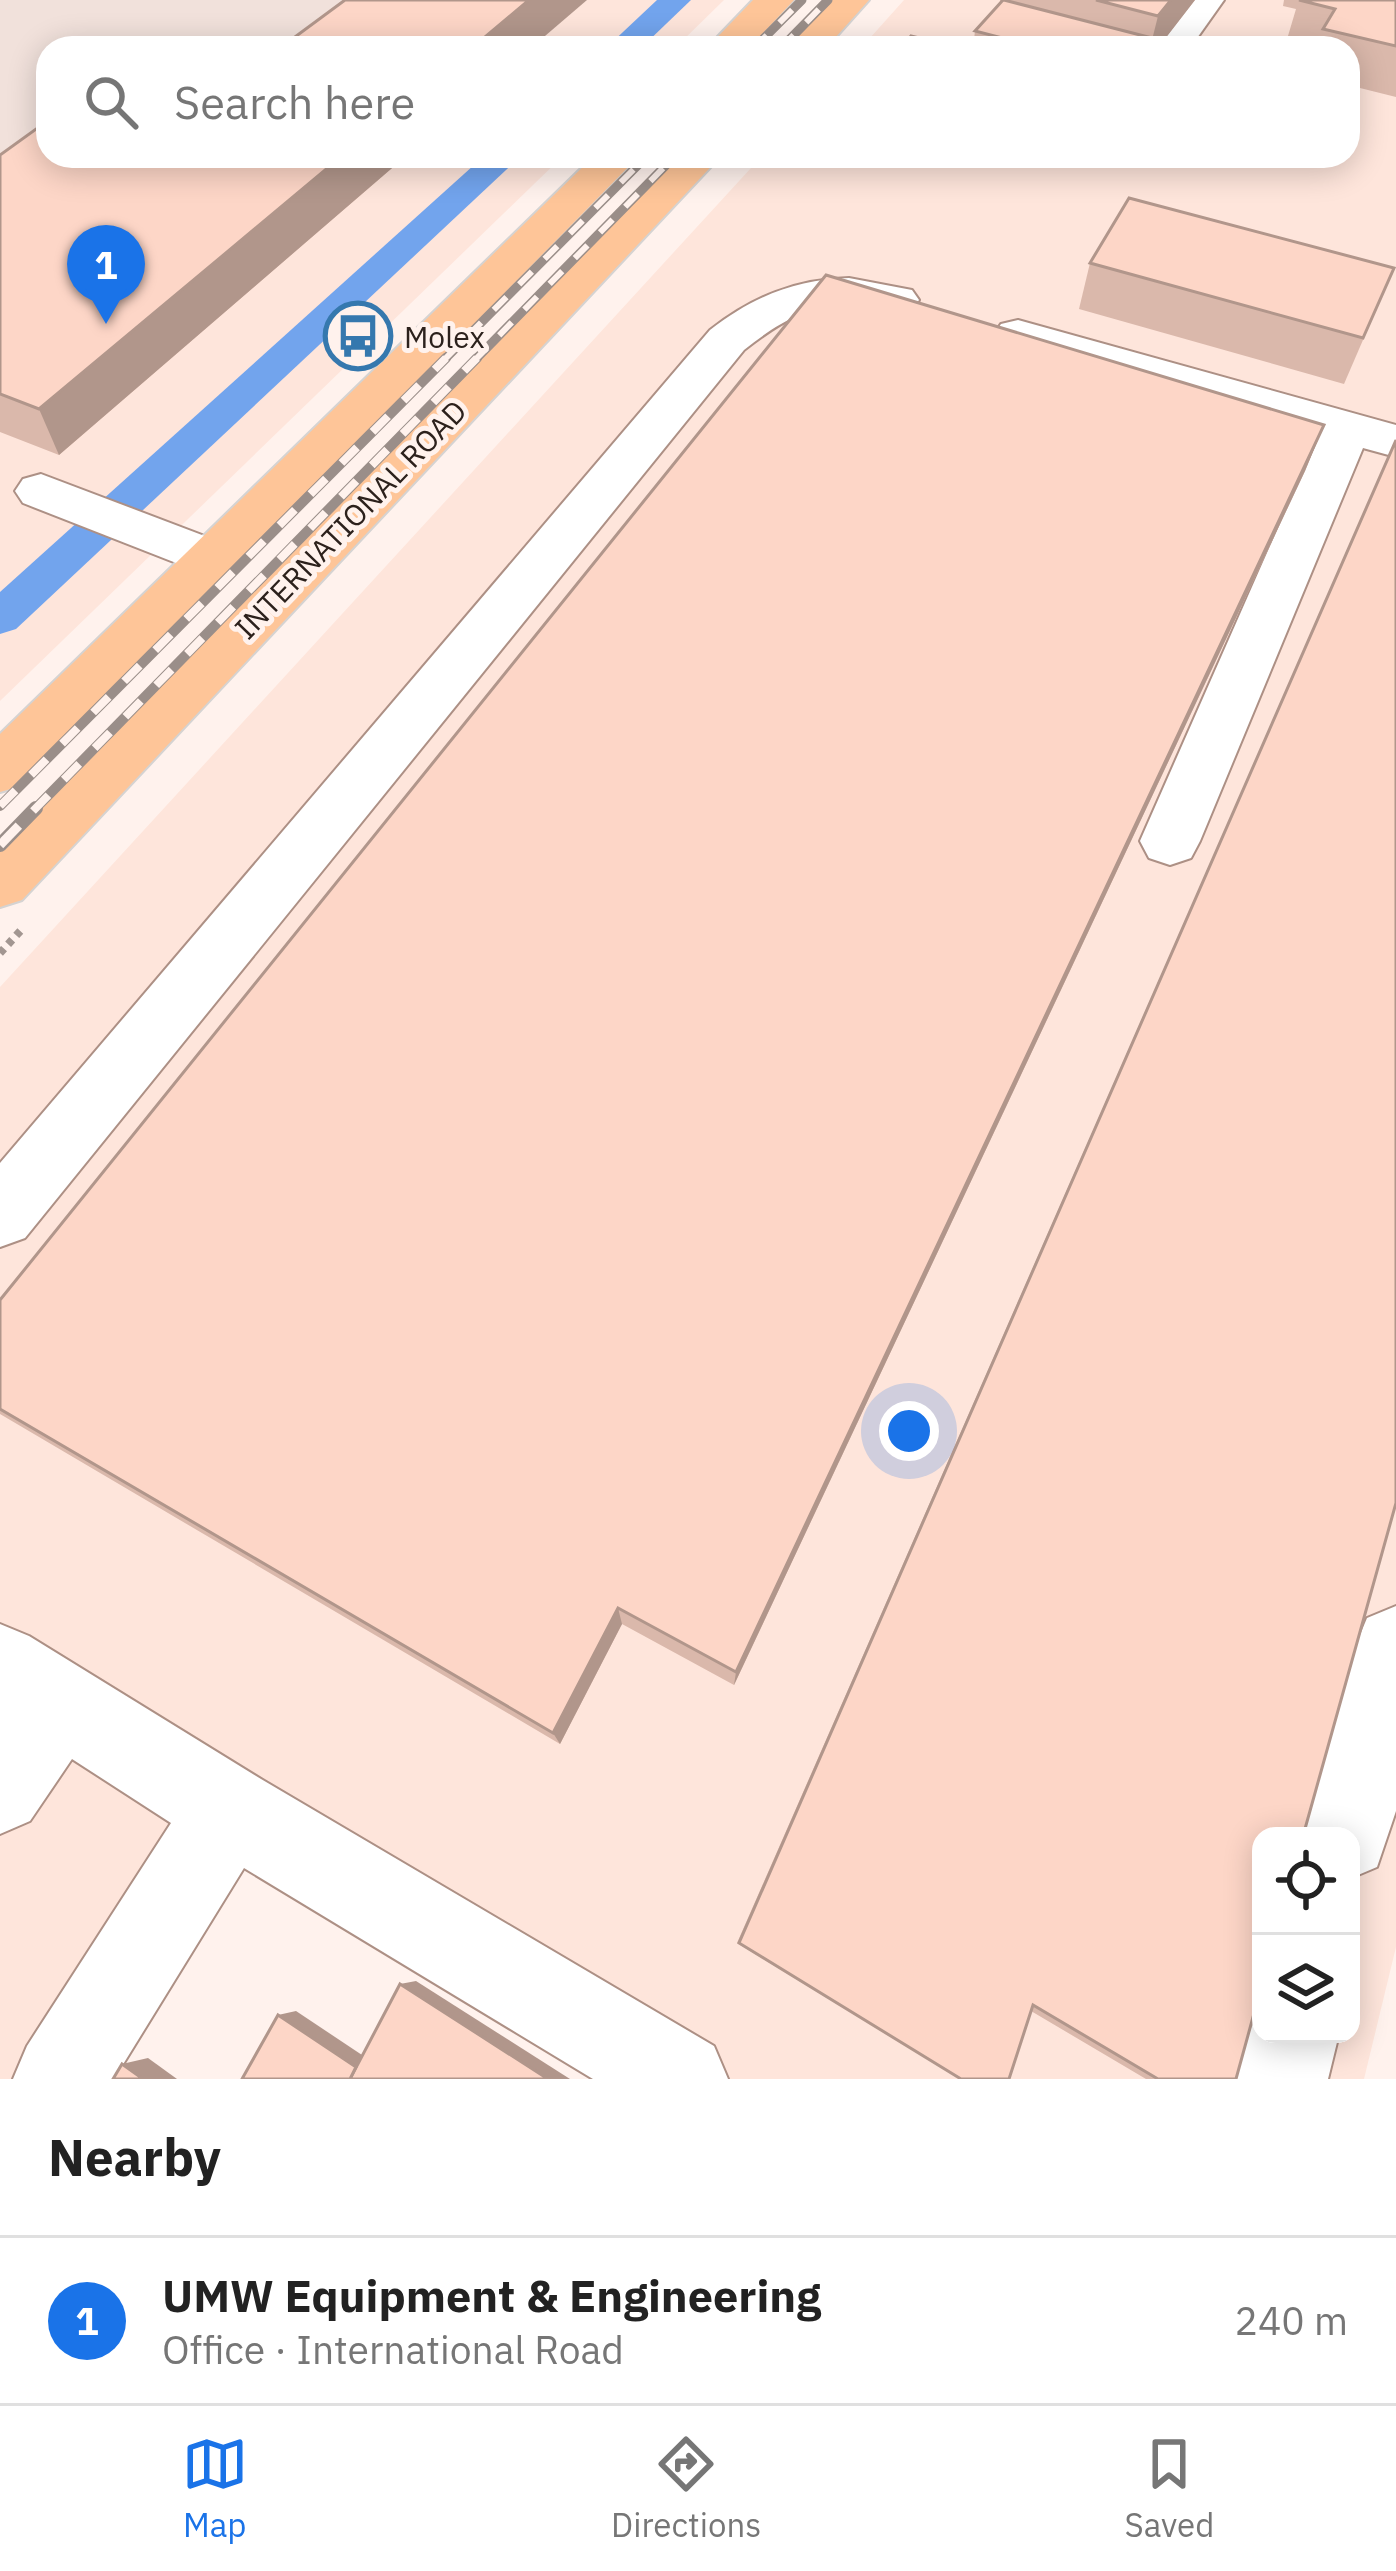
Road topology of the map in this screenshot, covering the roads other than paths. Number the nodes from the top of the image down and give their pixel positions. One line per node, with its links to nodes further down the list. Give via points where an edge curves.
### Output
1 (776, 0): 4 (main road)
2 (850, 0): 5 (main road)
3 (1205, 0): 6 (lane)
4 (739, 36)
5 (816, 36)
6 (1179, 36)
7 (605, 168): 11 (main road, INTERNATIONAL ROAD)
8 (688, 168): 14 (main road, INTERNATIONAL ROAD)
9 (1371, 434): 13 (lane); 15 (lane, via 864,292 827,290 781,302 728,340)
10 (42, 491): 11 (lane)
11 (189, 549): 12 (main road, INTERNATIONAL ROAD)
12 (0, 770)
13 (1170, 841)
14 (0, 882)
15 (0, 1215)
16 (1396, 1647): 20 (lane)
17 (31, 1684): 18 (lane); 19 (lane)
18 (0, 1791)
19 (230, 1810): 22 (lane); 23 (lane)
20 (1348, 1827)
21 (1291, 2043): 24 (lane)
22 (59, 2079)
23 (681, 2079)
24 (1281, 2079)

